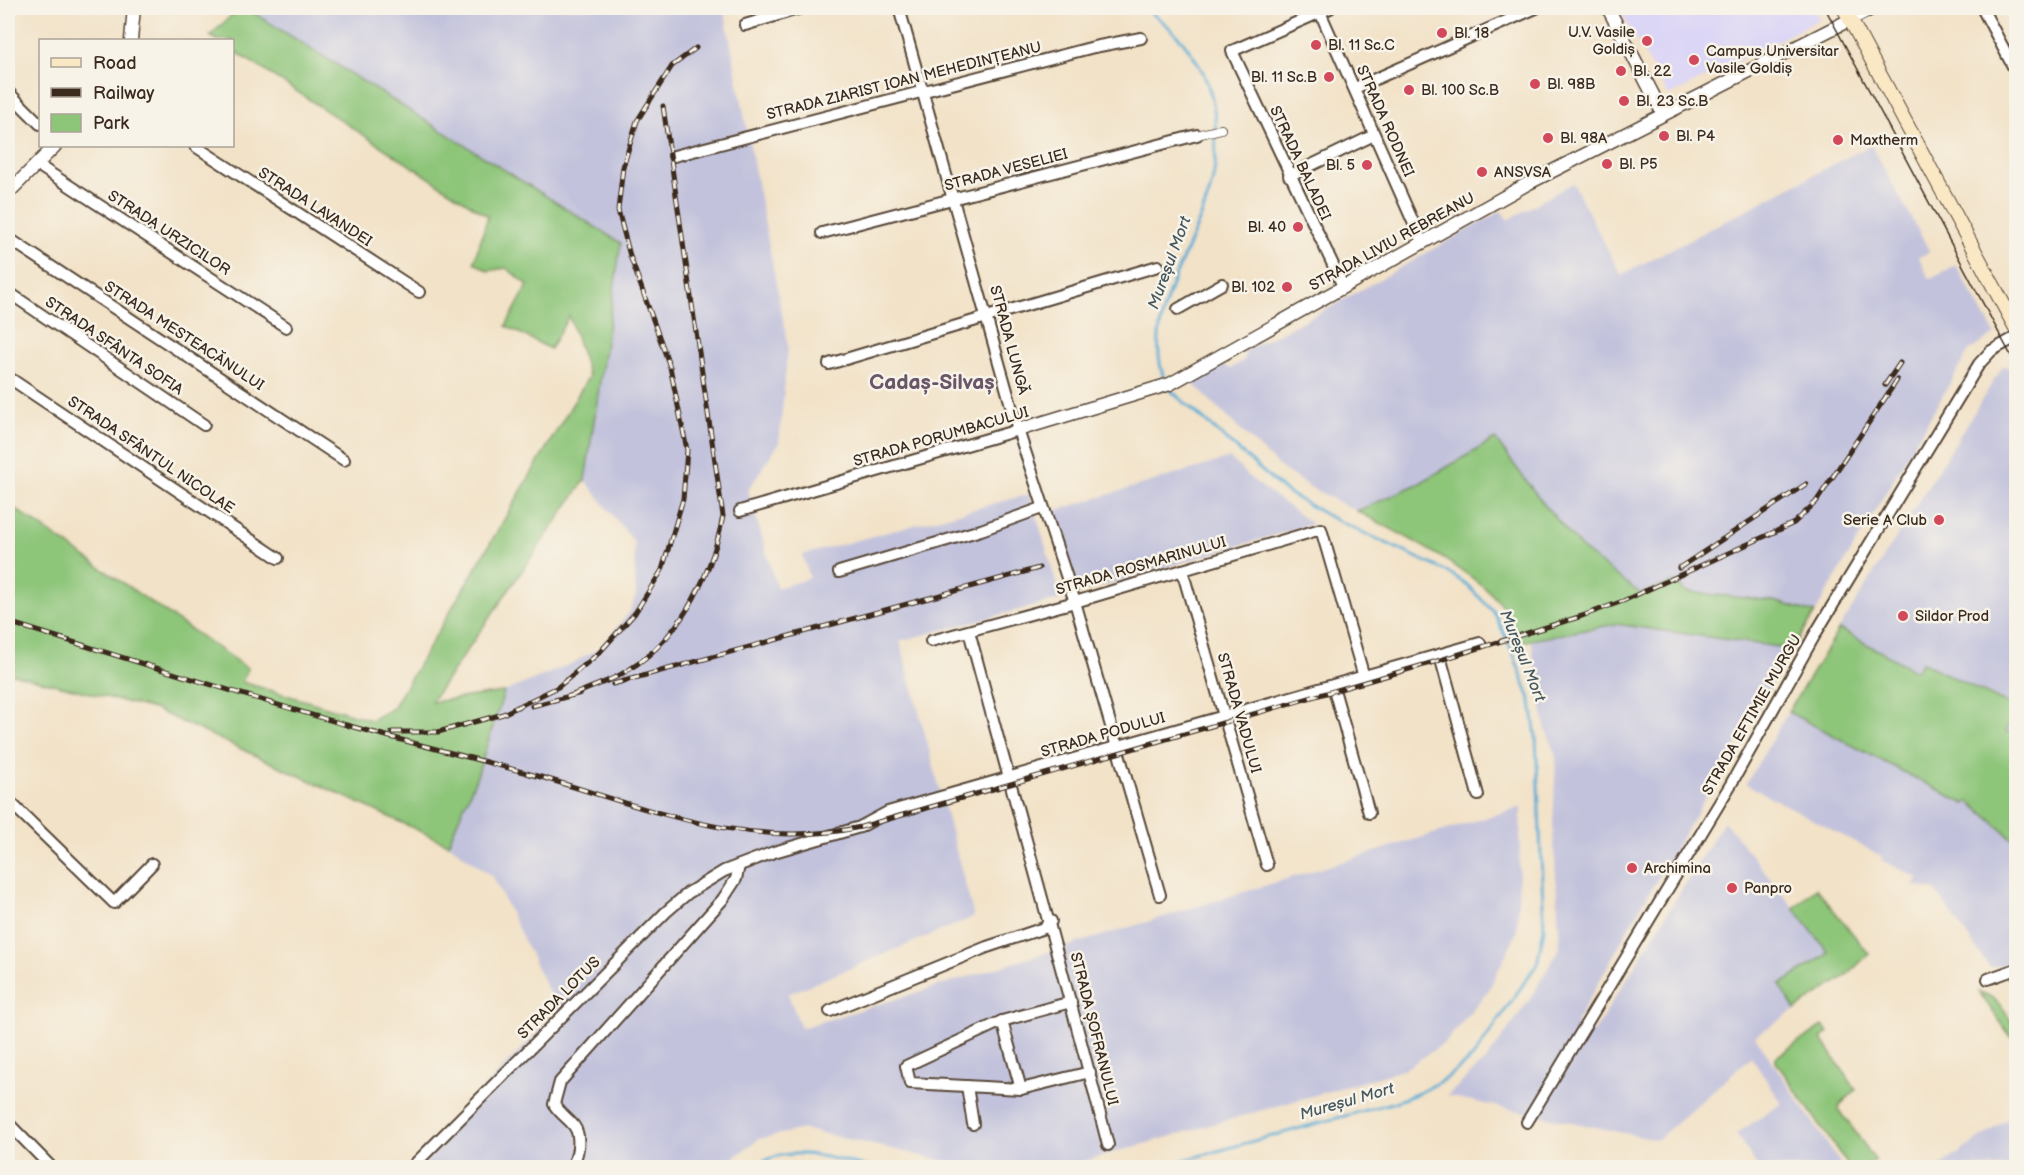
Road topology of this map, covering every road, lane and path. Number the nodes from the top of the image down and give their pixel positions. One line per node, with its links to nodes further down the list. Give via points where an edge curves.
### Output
1 (134, 8): 12 (street)
2 (801, 8): 10 (street)
3 (899, 8): 16 (street, STRADA LUNGĂ)
4 (1536, 8): 14 (street)
5 (1608, 8): 17 (street)
6 (1873, 8): 9 (street, STRADA LIVIU REBREANU)
7 (1982, 8): 13 (street)
8 (1325, 10): 14 (street, STRADA RODNEI); 26 (street, STRADA BALADEI, via 1232,51)
9 (1847, 13): 17 (street, STRADA LIVIU REBREANU); 40 (main road)
10 (745, 24)
11 (1141, 38): 16 (street, STRADA ZIARIST IOAN MEHEDINȚEANU)
12 (131, 39)
13 (2016, 72)
14 (1355, 88): 21 (street, STRADA RODNEI)
15 (8, 92): 18 (street)
16 (924, 92): 24 (street, STRADA ZIARIST IOAN MEHEDINȚEANU); 28 (street, STRADA LUNGĂ)
17 (1662, 114): 31 (street, STRADA LIVIU REBREANU)
18 (39, 123)
19 (1221, 129): 20 (street)
20 (1197, 135): 28 (street, STRADA VESELIEI)
21 (1374, 135): 26 (street); 31 (street, STRADA RODNEI)
22 (54, 147): 25 (street)
23 (197, 147): 36 (street, STRADA LAVANDEI)
24 (674, 156)
25 (36, 164): 27 (street); 39 (street, STRADA URZICILOR)
26 (1289, 176): 34 (street, STRADA BALADEI)
27 (8, 193)
28 (953, 200): 29 (street, STRADA VESELIEI); 38 (street, STRADA LUNGĂ)
29 (822, 233)
30 (8, 238): 47 (street, STRADA MESTEACĂNULUI)
31 (1422, 242): 34 (street, STRADA LIVIU REBREANU)
32 (1158, 266): 38 (street)
33 (1222, 284): 37 (street)
34 (1342, 286): 44 (street, STRADA LIVIU REBREANU)
35 (8, 292): 45 (street, STRADA SFÂNTA SOFIA)
36 (419, 292)
37 (1178, 309)
38 (987, 317): 42 (street); 46 (street, STRADA LUNGĂ)
39 (286, 327)
40 (2016, 328)
41 (2016, 337): 79 (street, STRADA EFTIMIE MURGU, via 1991,351 1979,364)
42 (829, 364)
43 (8, 377): 50 (street, STRADA SFÂNTUL NICOLAE)
44 (1151, 392): 46 (street, STRADA PORUMBACULUI)
45 (204, 425)
46 (1018, 430): 48 (street, STRADA LUNGĂ); 49 (street, STRADA PORUMBACULUI)
47 (344, 460)
48 (1042, 508): 52 (street); 53 (street, STRADA LUNGĂ)
49 (740, 512)
50 (278, 558)
51 (1182, 570): 53 (street, STRADA ROSMARINULUI); 58 (street, STRADA ROSMARINULUI, via 1321,529); 60 (street, STRADA VADULUI)
52 (839, 572)
53 (1075, 602): 54 (street, STRADA ROSMARINULUI); 61 (street, STRADA LUNGĂ)
54 (969, 631): 55 (street, STRADA ROSMARINULUI); 62 (street)
55 (931, 641)
56 (1480, 643): 57 (street, STRADA PODULUI)
57 (1440, 656): 58 (street, STRADA PODULUI); 63 (street)
58 (1365, 677): 59 (street, STRADA PODULUI)
59 (1333, 686): 60 (street, STRADA PODULUI); 65 (street)
60 (1224, 716): 61 (street, STRADA PODULUI); 67 (street, STRADA VADULUI)
61 (1116, 747): 62 (street, STRADA PODULUI); 69 (street, STRADA LUNGĂ)
62 (1008, 777): 68 (street, STRADA PODULUI, via 888,812 860,827 790,846); 70 (street)
63 (1478, 795)
64 (8, 800): 66 (street, via 114,903)
65 (1369, 813)
66 (152, 864)
67 (1267, 865)
68 (739, 866): 84 (street, STRADA LOTUS, via 688,892); 85 (street, via 723,899 560,1082 554,1104 577,1133 577,1154)
69 (1160, 895)
70 (1051, 921): 73 (street, STRADA ȘOFRANULUI); 74 (street, via 1044,928)
71 (2016, 969): 72 (street)
72 (1988, 979)
73 (1071, 1002): 75 (street); 76 (street, STRADA ȘOFRANULUI)
74 (830, 1011)
75 (1002, 1021): 77 (street, via 906,1066 910,1083); 78 (street)
76 (1090, 1072): 78 (street); 82 (street, STRADA ȘOFRANULUI)
77 (967, 1086): 78 (street); 81 (street)
78 (1021, 1089)
79 (1527, 1122)
80 (8, 1123): 83 (street)
81 (973, 1124)
82 (1108, 1145)
83 (52, 1167)
84 (411, 1167)
85 (571, 1167)

